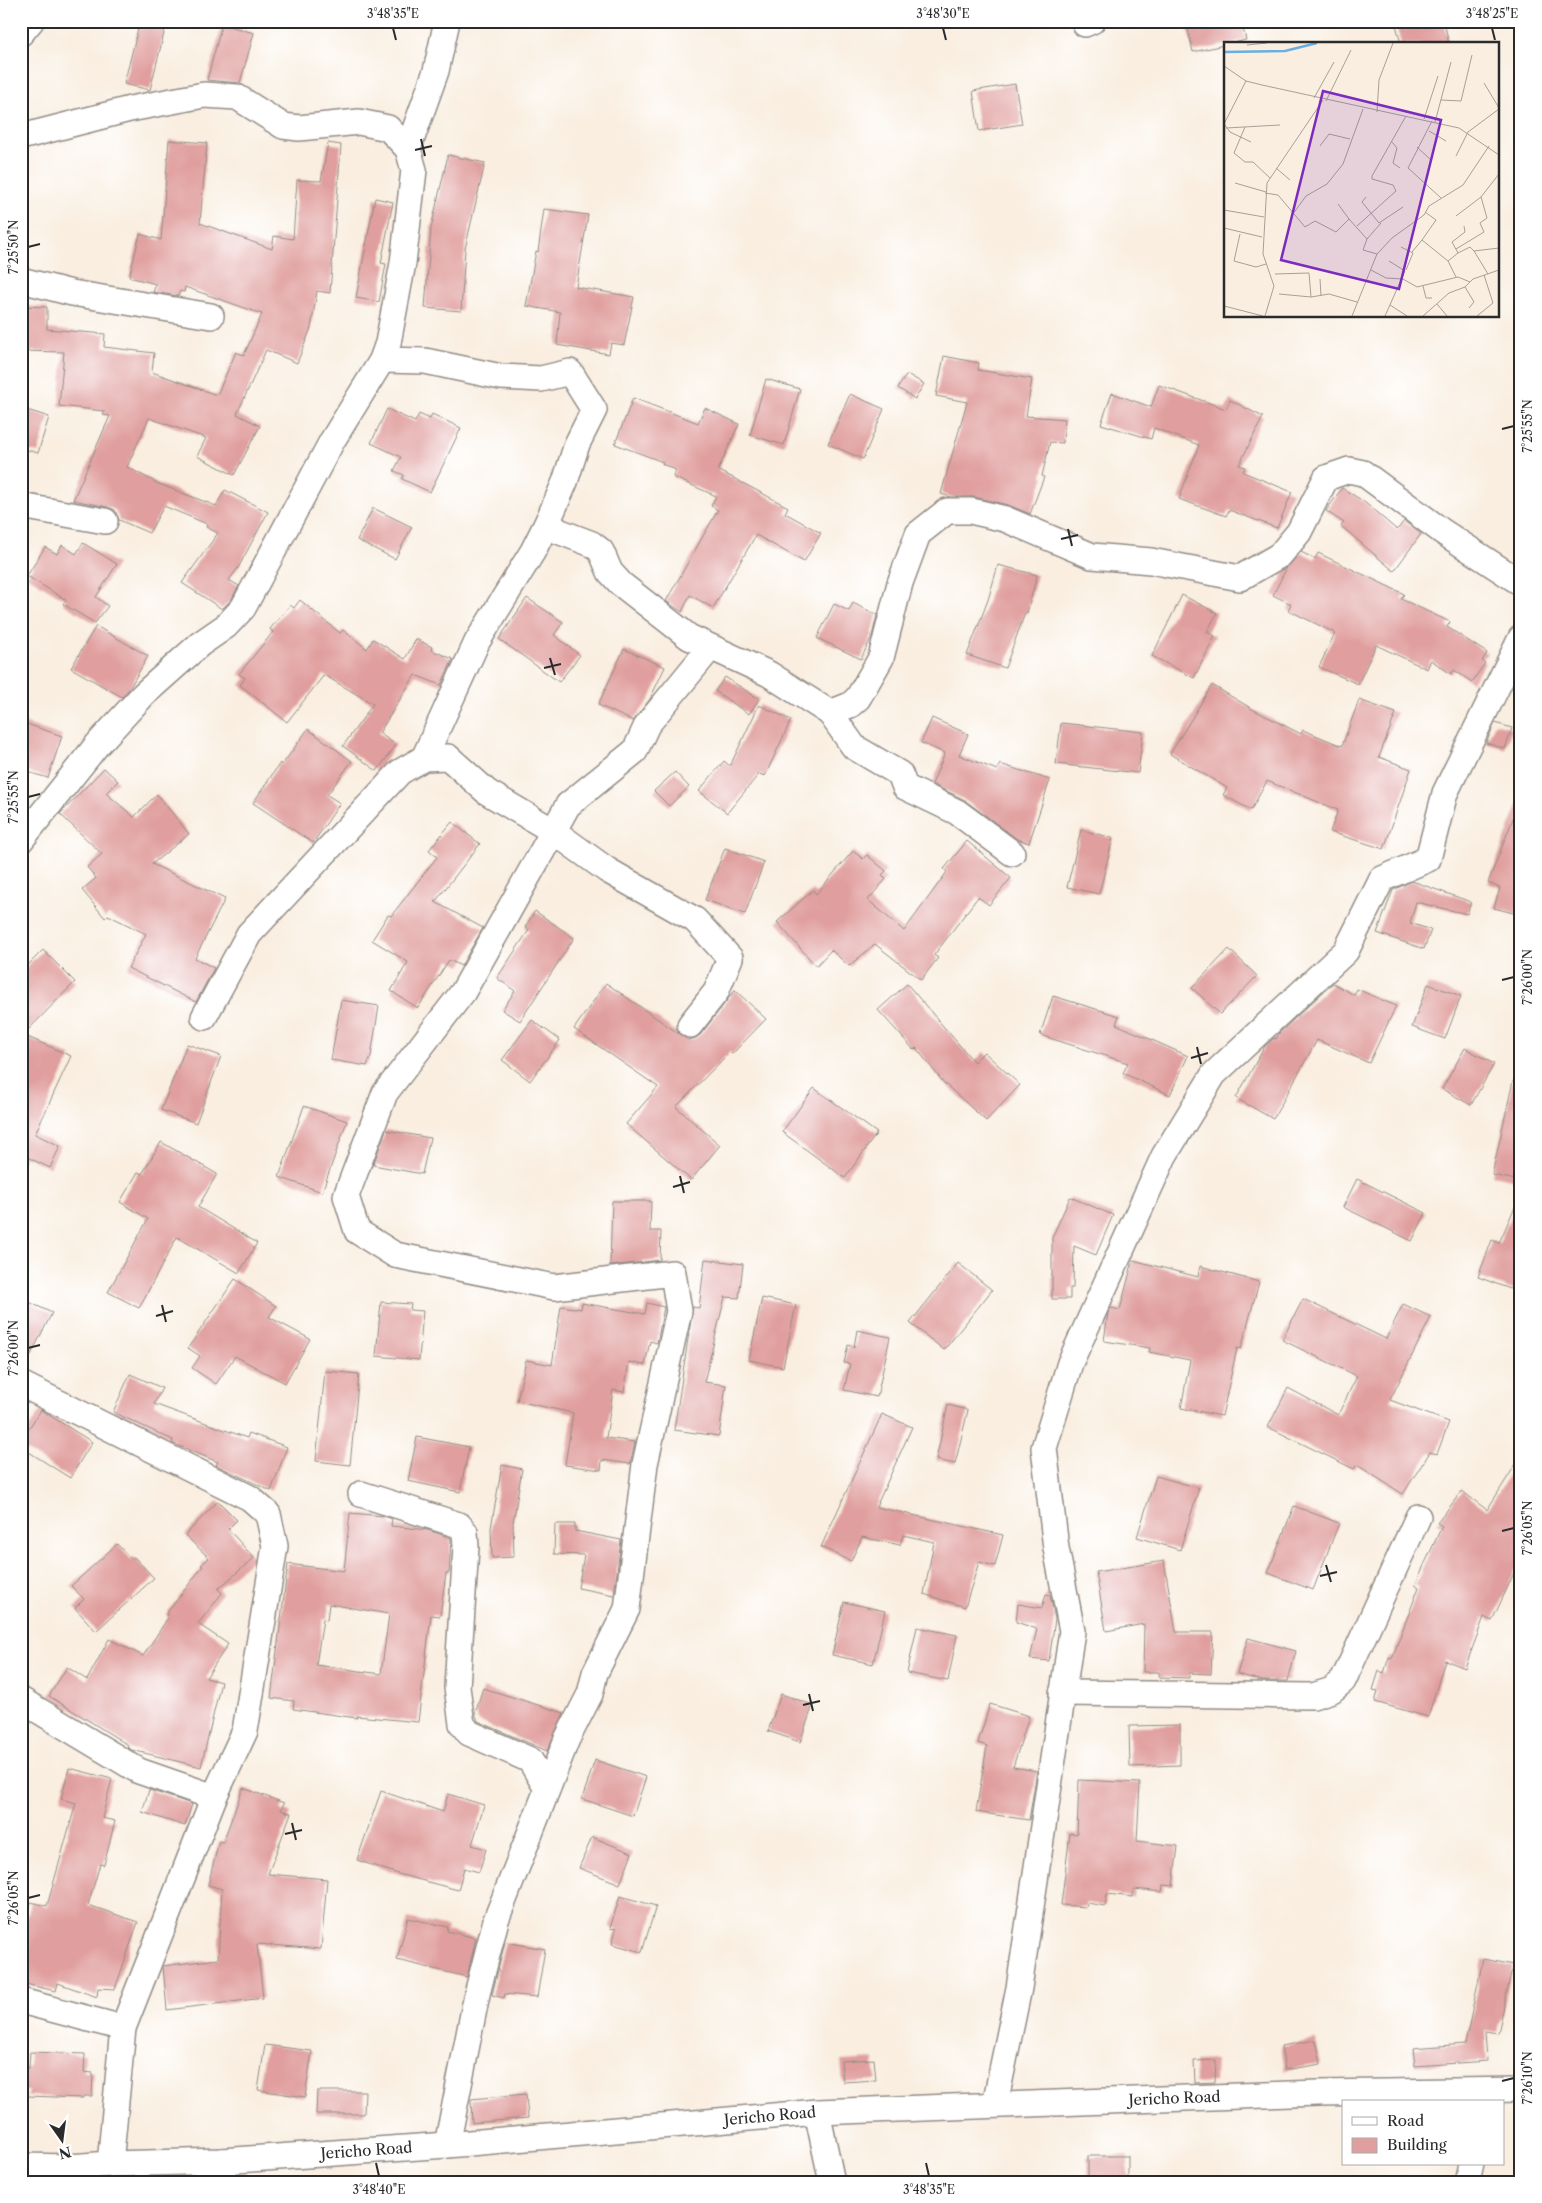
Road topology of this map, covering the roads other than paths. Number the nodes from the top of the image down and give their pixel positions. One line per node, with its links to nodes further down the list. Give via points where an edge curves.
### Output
1 (31, 21): 3 (street)
2 (447, 21): 5 (street, via 436,71)
3 (21, 33)
4 (21, 137): 5 (street, via 130,109 204,95 238,97 283,126 299,128 359,122 388,128)
5 (408, 149): 8 (street, via 414,170 403,263)
6 (21, 280): 7 (street, via 72,293)
7 (210, 316)
8 (382, 360): 11 (street, via 425,361 501,377 541,379 570,372 594,410 577,444); 18 (street, via 332,441 243,608 144,694 97,745)
9 (21, 506): 10 (street)
10 (105, 521)
11 (548, 521): 14 (street, via 558,531 592,544 601,551 610,572 621,584 689,637); 16 (street, via 477,642)
12 (1521, 583): 15 (street, via 1443,532 1363,473 1349,470 1326,478 1299,532 1280,555 1240,578 1151,561 1092,556 1005,519 970,511 947,511 918,534 900,584 881,658 863,690 850,705)
13 (1521, 638): 25 (street, via 1445,793 1428,858 1382,879 1346,950 1214,1074 1164,1156 1070,1363 1044,1448 1056,1548 1072,1630)
14 (710, 648): 15 (street, via 769,674); 17 (street, via 647,725 635,751 568,805)
15 (830, 713): 19 (street, via 854,747 900,774 905,787 957,812)
16 (424, 758): 17 (street, via 448,757 487,792); 20 (street, via 400,772 250,934)
17 (553, 831): 21 (street, via 607,870 695,920 730,958 716,992); 27 (street, via 463,992 384,1093 346,1196 358,1231 395,1255 554,1287 673,1273 679,1311 645,1464 627,1609 595,1673 590,1694)
18 (21, 840)
19 (1012, 853)
20 (204, 1017)
21 (690, 1024)
22 (21, 1384): 28 (street, via 250,1498 268,1514 275,1546 245,1731)
23 (361, 1494): 27 (street, via 459,1525 465,1532 457,1687 462,1724 470,1732 530,1760)
24 (1418, 1517): 25 (street, via 1343,1681 1332,1690 1313,1696)
25 (1062, 1694): 33 (street, via 1019,1988)
26 (21, 1700): 28 (street, via 139,1771)
27 (547, 1789): 35 (street, via 496,1920 477,1994)
28 (214, 1797): 30 (street)
29 (21, 2001): 30 (street)
30 (123, 2028): 36 (street)
31 (1520, 2087): 32 (street, Jericho Road)
32 (1480, 2096): 33 (street, Jericho Road, via 1318,2093)
33 (995, 2104): 34 (street, Jericho Road)
34 (817, 2112): 35 (street, Jericho Road); 41 (street)
35 (447, 2145): 39 (street, Jericho Road)
36 (110, 2164): 39 (street, Jericho Road); 40 (street, Jericho Road)
37 (21, 2166): 40 (street, Jericho Road)
38 (1471, 2166): 42 (street)
39 (222, 2171)
40 (69, 2174)
41 (832, 2182)
42 (1467, 2182)

